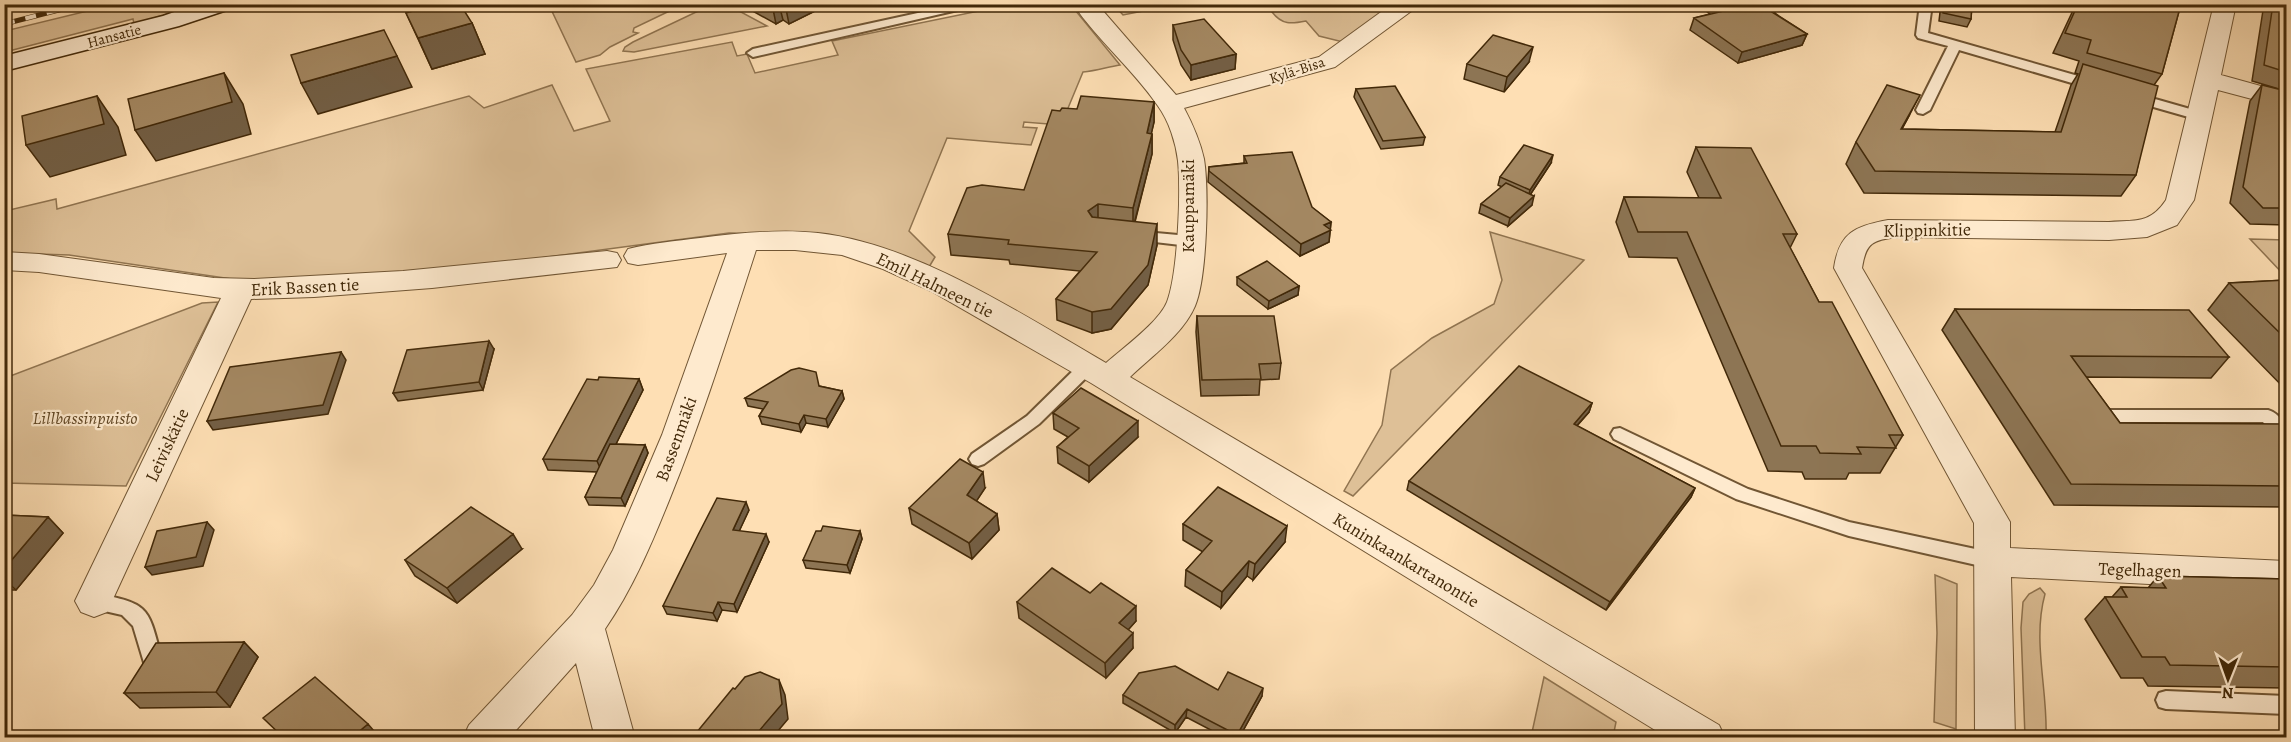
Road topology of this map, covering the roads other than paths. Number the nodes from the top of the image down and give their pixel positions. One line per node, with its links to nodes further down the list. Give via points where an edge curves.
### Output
1 (222, 4): 9 (main road, Hansatie)
2 (978, 4): 8 (lane)
3 (1084, 4): 12 (street, Kauppamäki)
4 (1410, 4): 12 (street, Kylä-Bisa, via 1327,62)
5 (1926, 4): 7 (lane, via 1922,35)
6 (2225, 4): 10 (street, Klippinkitie)
7 (1955, 45): 13 (lane); 14 (lane)
8 (753, 53)
9 (4, 64)
10 (2207, 79): 11 (street); 14 (street, Klippinkitie)
11 (2286, 101)
12 (1170, 105): 16 (street, Kauppamäki, via 1184,132 1191,161)
13 (1923, 110)
14 (2199, 116): 27 (street, Klippinkitie, via 2180,200 2167,219 2146,228 1898,228 1870,231 1849,254 1848,268 1992,522)
15 (1120, 229): 16 (lane)
16 (1190, 236): 22 (street, Kauppamäki, via 1181,305 1165,326)
17 (745, 242): 18 (street, Emil Halmeen tie); 22 (street, Emil Halmeen tie, via 819,242 879,256 976,303); 30 (street, Bassenmäki, via 656,495 607,596)
18 (638, 256)
19 (607, 260): 21 (street, Erik Bassen tie, via 468,276)
20 (4, 261): 21 (street, Erik Bassen tie)
21 (240, 290): 29 (street, Leiviskätie)
22 (1099, 372): 26 (lane); 36 (street, Kuninkaankartanontie, via 1664,725)
23 (2097, 416): 25 (lane, via 2268,416)
24 (1620, 434): 27 (lane, via 1742,494 1849,529)
25 (2286, 438)
26 (978, 459)
27 (1994, 561): 28 (street, Tegelhagen); 37 (street, Klippinkitie)
28 (2286, 576)
29 (94, 601): 31 (lane, via 129,608 142,622)
30 (585, 626): 34 (street, Bassenmäki); 35 (street)
31 (152, 660)
32 (2166, 700): 33 (lane)
33 (2286, 707)
34 (483, 738)
35 (615, 738)
36 (1705, 738)
37 (1995, 738)

